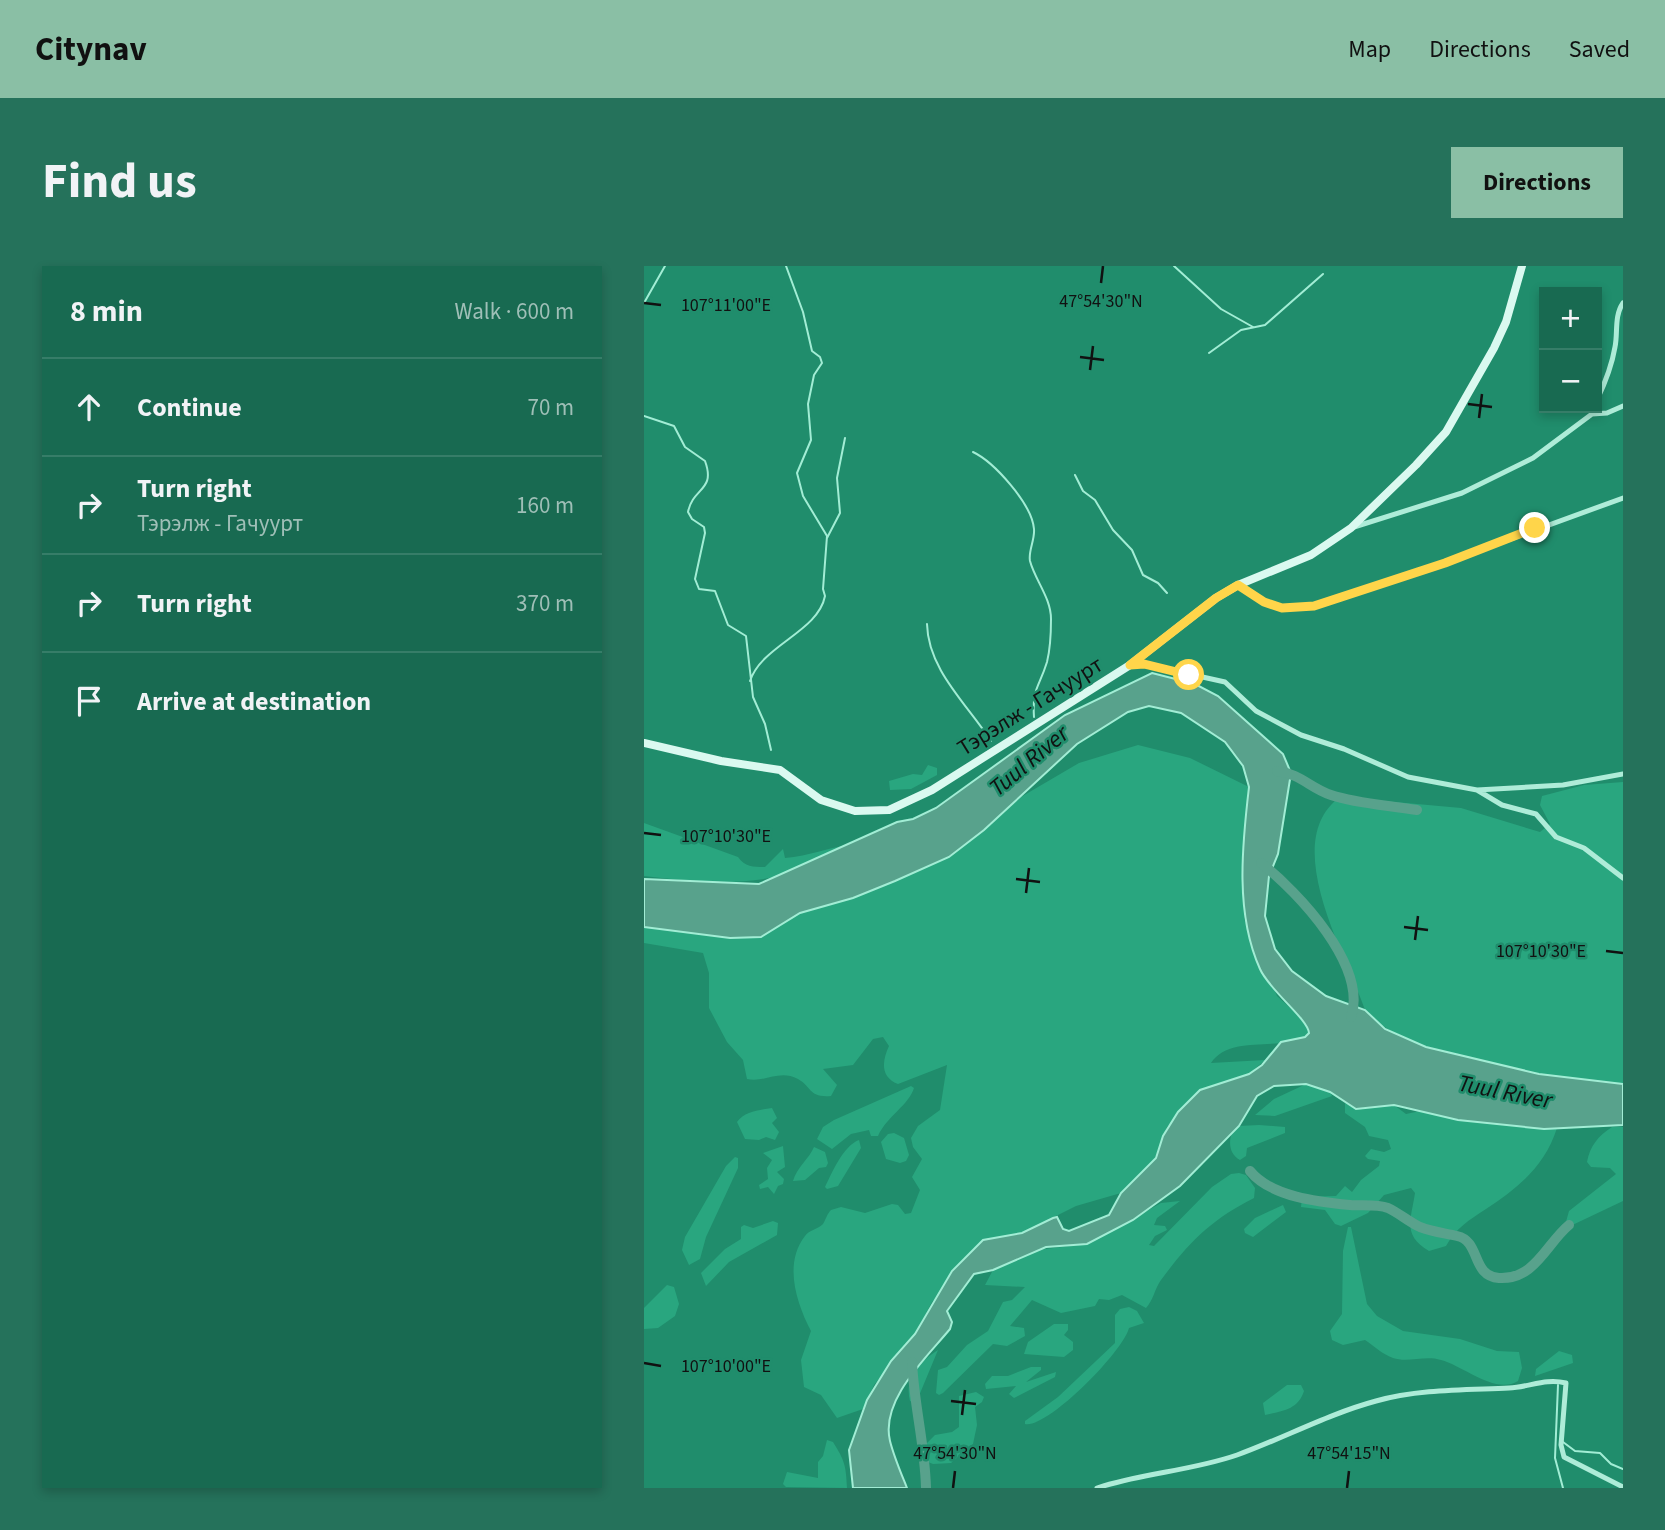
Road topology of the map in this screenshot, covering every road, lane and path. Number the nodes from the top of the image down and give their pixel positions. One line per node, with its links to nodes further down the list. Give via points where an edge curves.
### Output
1 (1522, 266): 8 (main road, Тэрэлж - Гачуурт, via 1494,348 1446,432)
2 (1623, 303): 3 (street)
3 (1602, 388)
4 (1623, 406): 5 (street)
5 (1602, 412)
6 (1590, 413): 8 (street, via 1533,458 1495,478)
7 (1623, 498): 9 (street, via 1314,606 1282,608)
8 (1351, 528): 9 (main road, Тэрэлж - Гачуурт, via 1311,555)
9 (1238, 585): 10 (main road, Тэрэлж - Гачуурт)
10 (1130, 665): 11 (main road, Тэрэлж - Гачуурт, via 932,790 878,812 827,803 780,770); 13 (street, via 1225,682 1256,711 1301,734 1408,777)
11 (644, 743)
12 (1623, 774): 13 (street, via 1563,785)
13 (1477, 790): 14 (street, via 1502,805 1536,814 1556,837 1584,848)
14 (1623, 878)
15 (1623, 1487): 16 (street, via 1564,1457 1566,1383 1554,1380 1378,1400 1308,1423 1237,1455)
16 (1097, 1488)

